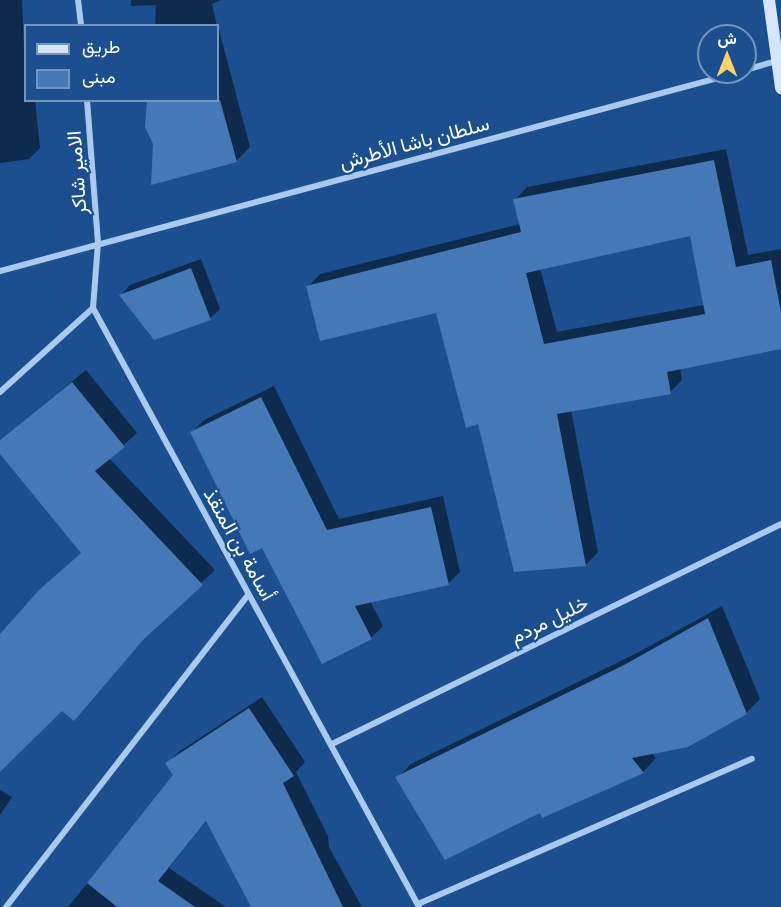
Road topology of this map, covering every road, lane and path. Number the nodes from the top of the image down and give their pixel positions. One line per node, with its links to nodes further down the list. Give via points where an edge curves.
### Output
1 (78, 0): 3 (street)
2 (769, 0): 4 (main road)
3 (81, 24)
4 (777, 61): 5 (street); 7 (main road)
5 (757, 67)
6 (697, 83): 9 (street, سلطان باشا الأطرش)
7 (781, 88)
8 (87, 102): 9 (street, الامير شاكر)
9 (98, 243): 10 (street, سلطان باشا الأطرش); 11 (street, الامير شاكر)
10 (0, 271)
11 (93, 308): 12 (street); 14 (street, أسامة بن المنقذ)
12 (0, 393)
13 (781, 524): 15 (street, خليل مردم)
14 (248, 595): 15 (street, أسامة بن المنقذ); 18 (street)
15 (332, 744): 17 (street, أسامة بن المنقذ)
16 (752, 759): 17 (street)
17 (418, 905)
18 (6, 907)

